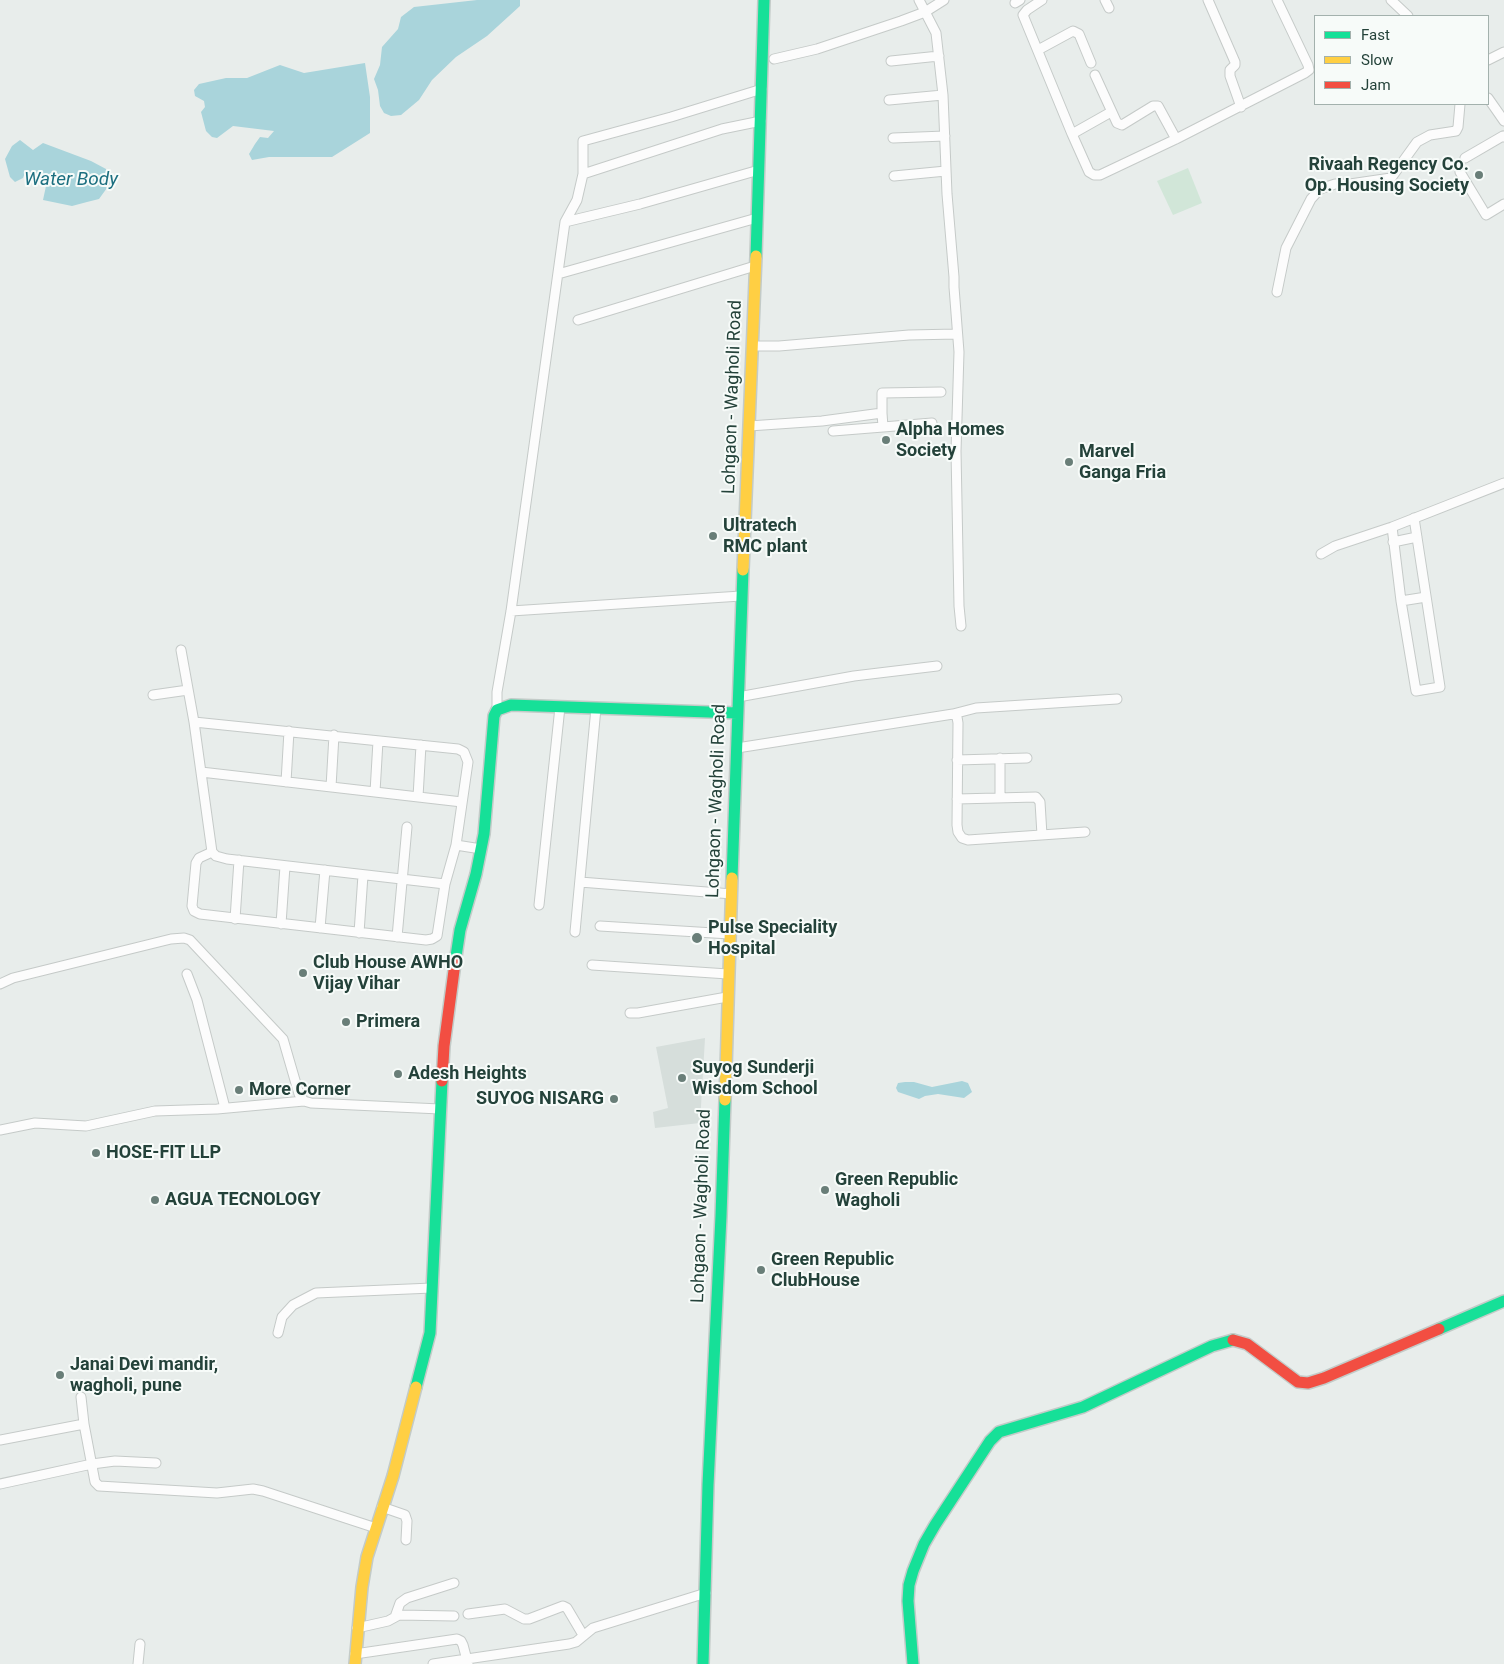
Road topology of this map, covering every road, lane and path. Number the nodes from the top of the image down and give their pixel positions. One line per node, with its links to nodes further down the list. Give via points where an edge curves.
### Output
1 (764, 0): 18 (street, Lohgaon - Wagholi Road)
2 (919, 0): 8 (street)
3 (944, 0): 8 (street)
4 (1042, 0): 10 (street, via 1023,16)
5 (1205, 0): 23 (street, via 1235,62 1230,76)
6 (1277, 0): 23 (street, via 1308,70)
7 (1391, 0): 9 (street)
8 (926, 12): 12 (street, via 936,33); 13 (street, via 817,49)
9 (1407, 15)
10 (1038, 50): 16 (street, via 1072,31 1079,34); 27 (street)
11 (1504, 52): 14 (street)
12 (939, 56): 15 (street); 19 (street)
13 (774, 59)
14 (1489, 60)
15 (891, 61)
16 (1092, 63)
17 (1095, 75): 24 (street)
18 (762, 88): 25 (street, Lohgaon - Wagholi Road); 36 (street, via 583,141)
19 (943, 95): 21 (street); 28 (street)
20 (1489, 99): 26 (street)
21 (889, 100)
22 (1460, 105): 43 (street, via 1456,131 1430,135 1417,142 1391,178 1335,184 1320,189 1311,199 1286,248)
23 (1241, 107): 31 (street)
24 (1111, 112): 27 (street); 31 (street, via 1120,125 1158,106)
25 (761, 121): 33 (street, Lohgaon - Wagholi Road); 36 (street, via 704,134)
26 (1504, 121)
27 (1072, 134): 31 (street, via 1089,172 1094,175)
28 (945, 136): 30 (street); 34 (street)
29 (1504, 137): 32 (street)
30 (893, 138)
31 (1176, 139)
32 (1465, 158)
33 (759, 170): 39 (street, Lohgaon - Wagholi Road); 40 (street)
34 (946, 171): 37 (street); 45 (street)
35 (1460, 172): 38 (street, via 1486,215)
36 (583, 174): 40 (street, via 577,200)
37 (894, 176)
38 (1504, 204)
39 (757, 218): 41 (street, Lohgaon - Wagholi Road); 42 (street)
40 (565, 222): 42 (street)
41 (755, 266): 44 (street); 46 (street, Lohgaon - Wagholi Road)
42 (558, 274): 62 (street)
43 (1277, 292)
44 (578, 320)
45 (957, 334): 46 (street); 63 (street, via 956,451)
46 (752, 346): 50 (street, Lohgaon - Wagholi Road)
47 (940, 392): 48 (street, via 882,393)
48 (882, 413): 50 (street); 51 (street)
49 (932, 423): 51 (street)
50 (749, 426): 59 (street, Lohgaon - Wagholi Road)
51 (883, 427): 52 (street)
52 (833, 431)
53 (1504, 483): 54 (street)
54 (1414, 518): 55 (street); 56 (street)
55 (1392, 527): 57 (street); 58 (street, via 1335,546)
56 (1417, 537): 57 (street); 60 (street)
57 (1393, 542): 61 (street)
58 (1321, 554)
59 (741, 596): 62 (street); 68 (street, Lohgaon - Wagholi Road)
60 (1426, 597): 61 (street); 61 (street, via 1440,687 1416,691)
61 (1401, 601)
62 (511, 611): 72 (street, via 497,692)
63 (961, 626)
64 (181, 650): 66 (street)
65 (937, 666): 68 (street, via 854,676)
66 (188, 690): 67 (street); 75 (street)
67 (153, 695)
68 (738, 697): 73 (street, Lohgaon - Wagholi Road)
69 (1117, 698): 74 (street, via 976,708)
70 (560, 707): 71 (street); 72 (street, via 511,705); 106 (street)
71 (596, 708): 73 (street); 103 (street)
72 (497, 710): 96 (street)
73 (737, 713): 80 (street, Lohgaon - Wagholi Road)
74 (953, 714): 80 (street); 83 (street, via 957,717)
75 (194, 722): 76 (street); 84 (street)
76 (289, 731): 77 (street); 85 (street)
77 (334, 735): 78 (street); 86 (street)
78 (378, 740): 79 (street); 87 (street)
79 (421, 745): 88 (street); 91 (street, via 464,752 468,762)
80 (737, 748): 105 (street, Lohgaon - Wagholi Road)
81 (1000, 758): 82 (street); 83 (street); 89 (street)
82 (1027, 758)
83 (957, 760): 90 (street)
84 (201, 772): 85 (street); 97 (street)
85 (286, 782): 86 (street)
86 (331, 787): 87 (street)
87 (375, 792): 88 (street)
88 (418, 797): 91 (street)
89 (1000, 798): 90 (street); 94 (street, via 1039,798)
90 (957, 799): 94 (street, via 957,825 962,838)
91 (462, 802): 95 (street)
92 (407, 827): 102 (street)
93 (1085, 832): 94 (street)
94 (1042, 835)
95 (456, 845): 96 (street); 104 (street)
96 (481, 849): 123 (street, via 453,970)
97 (212, 852): 98 (street, via 216,856); 107 (street, via 196,863 192,906 200,914)
98 (240, 860): 99 (street); 107 (street)
99 (285, 866): 100 (street); 108 (street)
100 (325, 870): 101 (street); 110 (street)
101 (363, 875): 102 (street); 112 (street)
102 (402, 879): 104 (street); 114 (street)
103 (580, 882): 105 (street); 111 (street)
104 (446, 884): 114 (street, via 437,936 426,940)
105 (732, 894): 113 (street, Lohgaon - Wagholi Road)
106 (539, 905)
107 (236, 918): 108 (street)
108 (281, 924): 110 (street)
109 (600, 926): 113 (street)
110 (320, 928): 112 (street)
111 (575, 932)
112 (359, 933): 114 (street)
113 (730, 934): 117 (street, Lohgaon - Wagholi Road)
114 (397, 937)
115 (592, 965): 117 (street)
116 (187, 974): 122 (street)
117 (728, 974): 119 (street, Lohgaon - Wagholi Road)
118 (0, 984): 121 (street, via 12,978 171,939 190,940 282,1039)
119 (727, 997): 120 (street); 138 (street, Lohgaon - Wagholi Road)
120 (630, 1013)
121 (304, 1101): 122 (street); 123 (street)
122 (226, 1108): 124 (street, via 156,1111 86,1126 35,1123)
123 (440, 1109): 125 (street)
124 (0, 1130)
125 (432, 1288): 127 (street, via 316,1293 293,1305 282,1317); 134 (street, via 430,1333)
126 (1504, 1301): 150 (street, via 1308,1383 1298,1382 1247,1344 1235,1340 1223,1342 1084,1407 999,1432 980,1455 940,1518 912,1571 908,1601)
127 (278, 1332)
128 (82, 1397): 129 (street)
129 (84, 1424): 130 (street); 132 (street)
130 (0, 1440)
131 (156, 1463): 132 (street, via 121,1461)
132 (92, 1464): 133 (street); 135 (street, via 95,1482 99,1486 218,1493 253,1489)
133 (0, 1484)
134 (382, 1507): 135 (street); 136 (street, via 405,1515)
135 (376, 1528): 142 (street, via 367,1557)
136 (406, 1540)
137 (454, 1583): 141 (street, via 406,1598)
138 (706, 1593): 143 (street, via 593,1628); 149 (street, Lohgaon - Wagholi Road)
139 (468, 1614): 143 (street, via 505,1609 530,1619 563,1606)
140 (454, 1616): 141 (street)
141 (394, 1617): 142 (street)
142 (357, 1628): 145 (street)
143 (583, 1635): 146 (street, via 569,1644)
144 (140, 1644): 147 (street)
145 (355, 1659): 146 (street, via 457,1639 461,1640)
146 (467, 1661): 148 (street)
147 (138, 1664)
148 (433, 1664)
149 (703, 1664)
150 (913, 1664)

